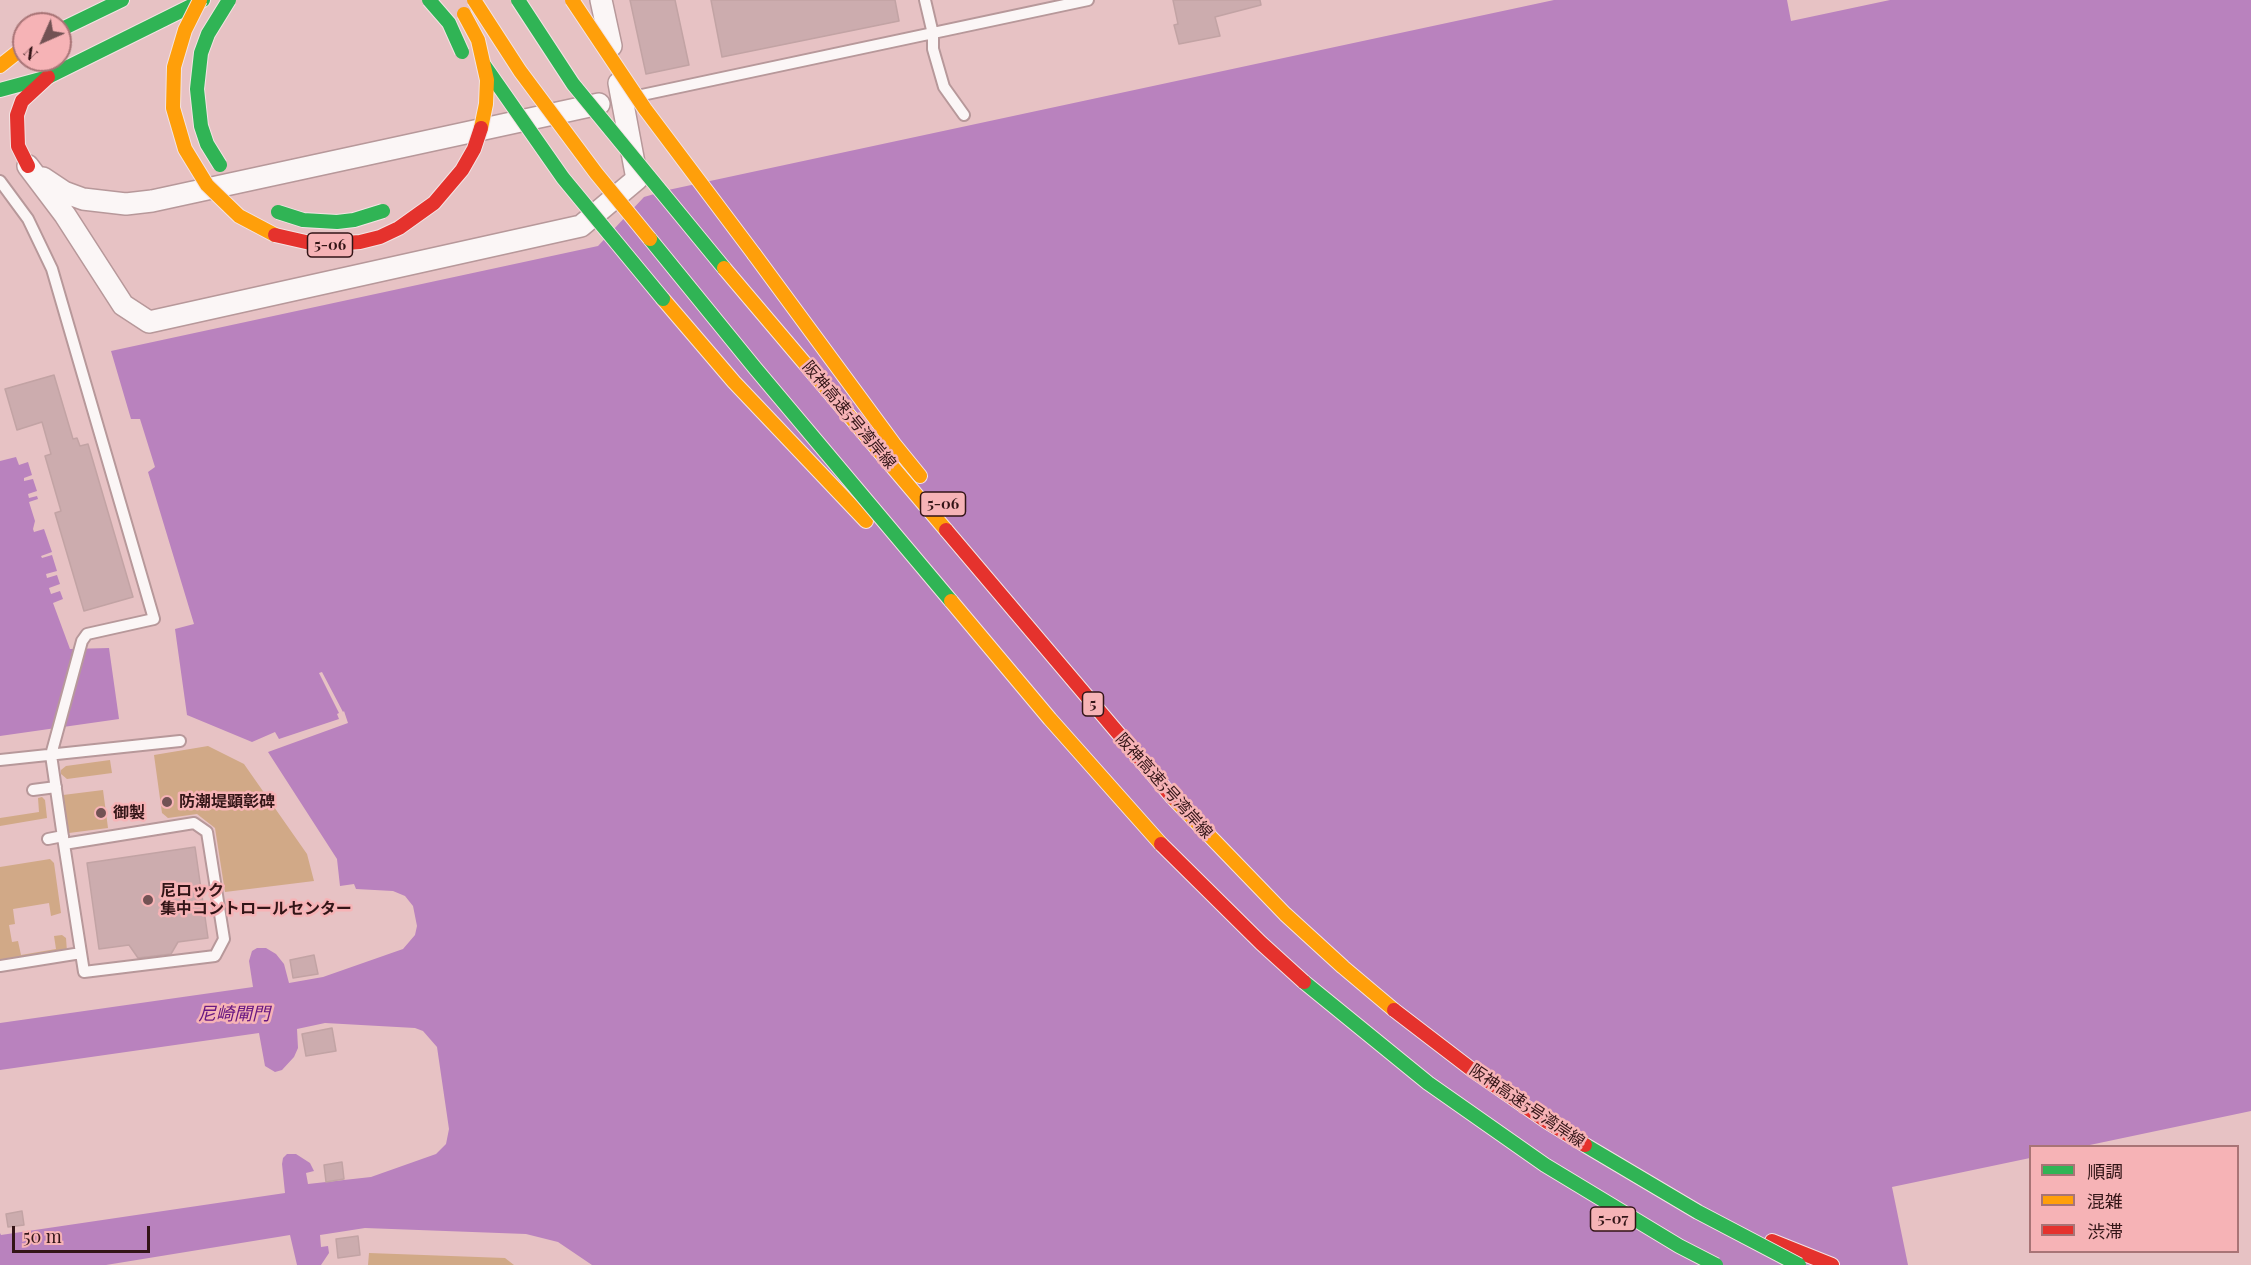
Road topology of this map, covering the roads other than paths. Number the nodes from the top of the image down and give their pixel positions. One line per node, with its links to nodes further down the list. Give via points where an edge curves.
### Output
1 (122, 0): 13 (highway)
2 (202, 0): 12 (highway, 5-06, bridge, via 185,30 174,67 174,108 185,149 207,185 239,216 277,236 319,245 381,237 417,217 462,170 474,149 483,126 487,80 478,40); 18 (highway, 5-06)
3 (229, 0): 26 (highway, bridge, via 201,53 198,108 207,144 216,160)
4 (429, 0): 17 (highway, bridge, via 449,23)
5 (434, 0): 31 (highway, bridge, via 467,39 562,178 677,316 811,464)
6 (474, 0): 31 (highway, bridge, via 520,71 596,173)
7 (518, 0): 33 (highway, 阪神高速5号湾岸線 / 5, bridge, via 573,84 619,142)
8 (572, 0): 29 (highway, 5-06, bridge, via 652,118)
9 (601, 0): 20 (street)
10 (925, 0): 14 (lane)
11 (1088, 0): 14 (lane)
12 (457, 3)
13 (72, 24)
14 (933, 34): 20 (lane); 21 (lane, via 933,49 944,87)
15 (12, 56): 16 (highway)
16 (0, 66)
17 (464, 66)
18 (48, 77): 19 (highway, 5-06); 24 (highway, via 33,88 17,115 18,146)
19 (0, 90)
20 (623, 99): 24 (street, via 126,204 83,199 64,192); 24 (street, via 637,179 581,226 149,322 123,305)
21 (964, 115)
22 (461, 120): 23 (highway)
23 (448, 152)
24 (28, 166)
25 (0, 181): 34 (lane, via 28,219 52,269 154,619 87,634)
26 (248, 194)
27 (397, 203): 28 (highway, 5-06, bridge, via 372,215 337,222 303,220)
28 (263, 204)
29 (932, 490)
30 (985, 554): 33 (highway, bridge, via 1060,646)
31 (992, 648): 42 (highway, bridge, via 1155,838 1261,943 1372,1040)
32 (180, 741): 34 (lane)
33 (1134, 753): 43 (highway, 阪神高速5号湾岸線 / 5, bridge, via 1278,907 1404,1018 1546,1121)
34 (51, 755): 35 (lane); 36 (lane)
35 (0, 760)
36 (56, 787): 37 (lane); 39 (lane)
37 (33, 790)
38 (48, 839): 39 (lane)
39 (63, 840): 40 (lane); 40 (lane, via 194,823 207,832 224,939 215,956 84,976)
40 (81, 954): 41 (lane)
41 (0, 966)
42 (1545, 1165): 44 (highway, 5-07, bridge, via 1600,1210); 45 (highway, bridge)
43 (1698, 1212): 46 (highway, 阪神高速5号湾岸線 / 5, bridge); 47 (highway, bridge)
44 (1687, 1265)
45 (1716, 1265)
46 (1799, 1265)
47 (1832, 1265)

